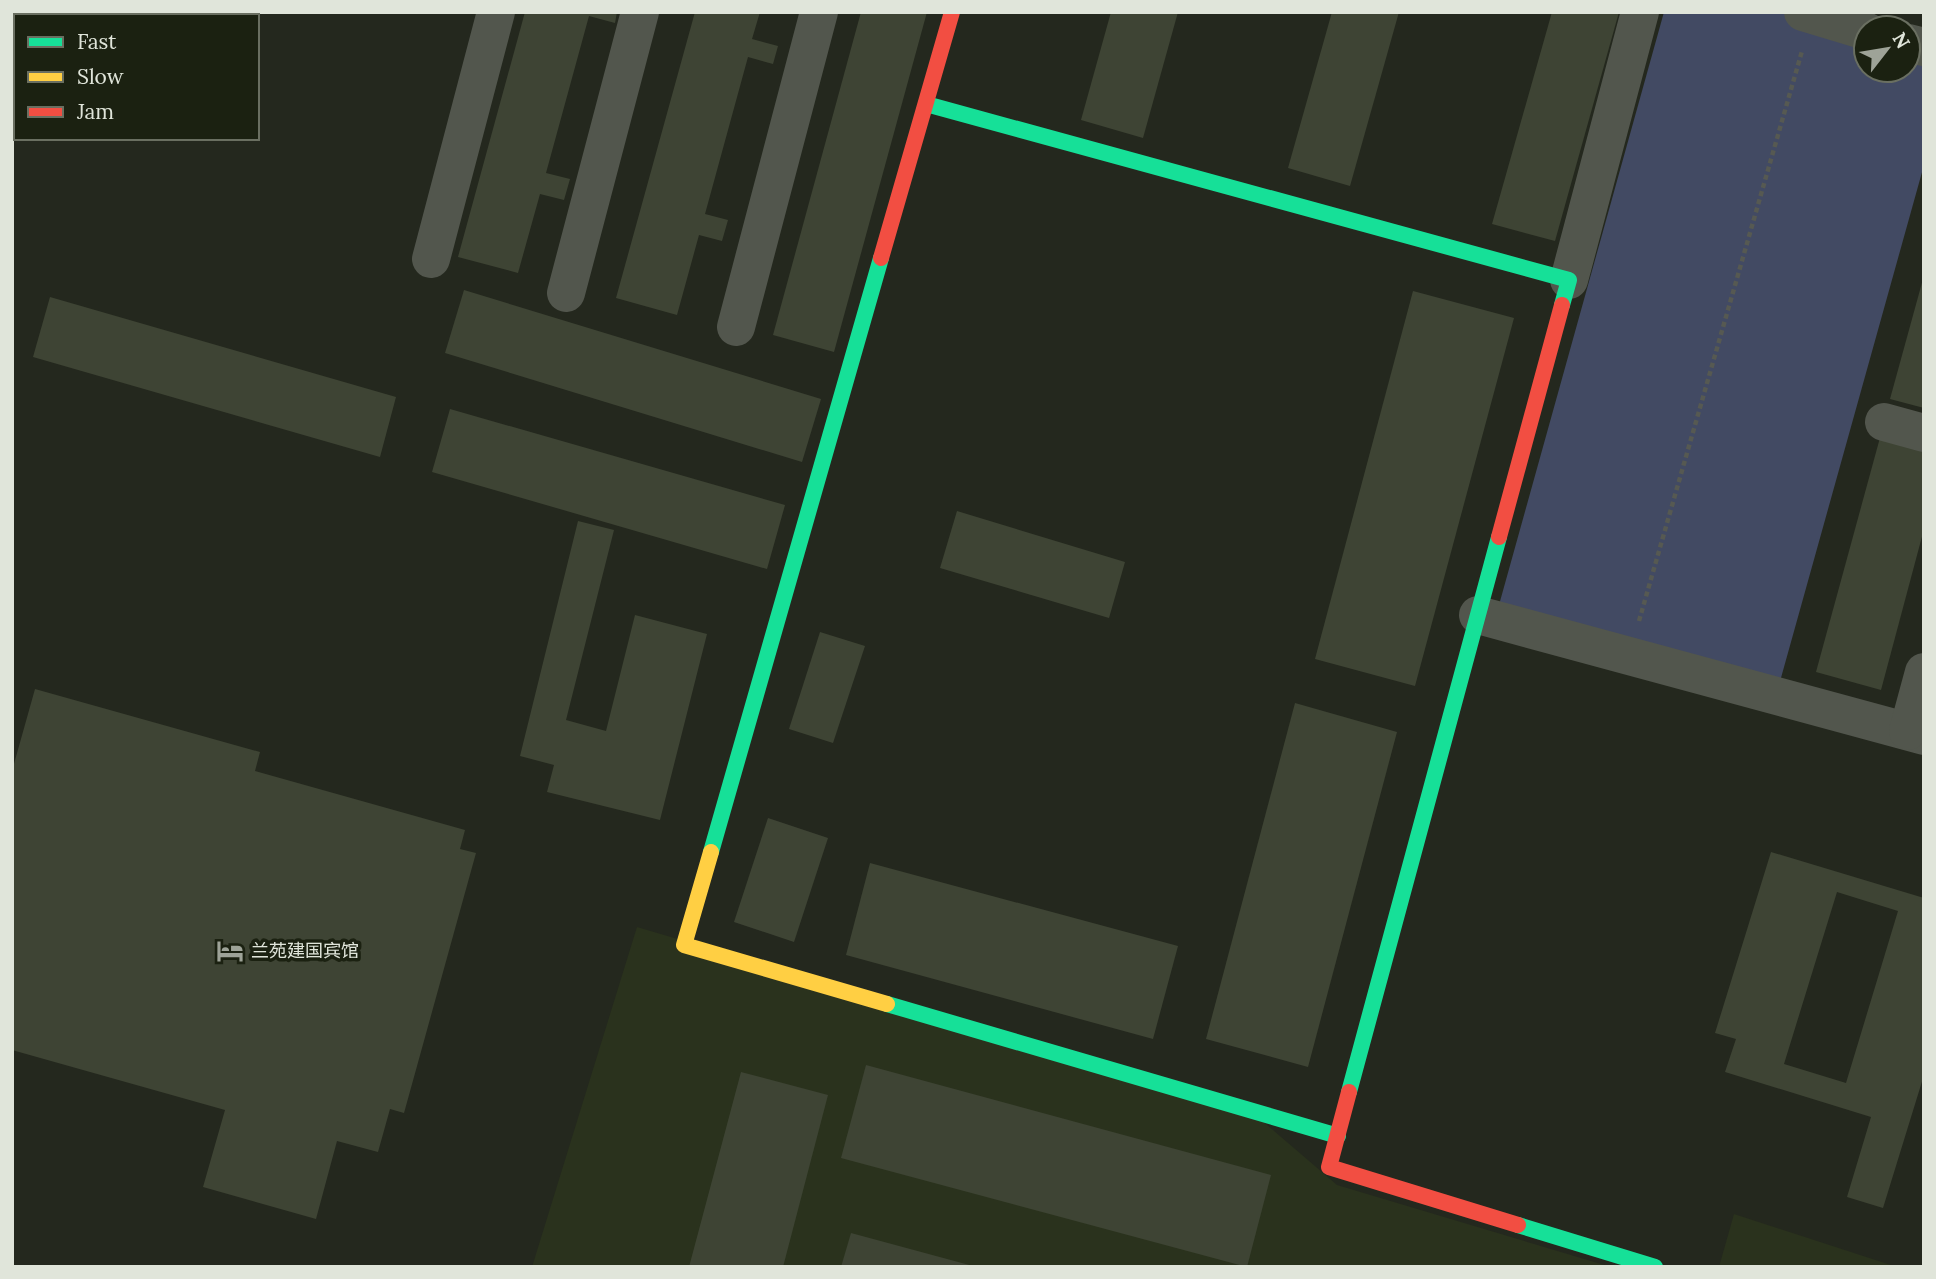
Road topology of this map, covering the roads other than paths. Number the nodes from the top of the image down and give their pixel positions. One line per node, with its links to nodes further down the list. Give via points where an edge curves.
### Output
1 (496, 12): 9 (street)
2 (640, 12): 11 (street)
3 (819, 12): 12 (street)
4 (952, 12): 8 (street)
5 (1640, 12): 10 (street)
6 (1808, 14): 7 (street)
7 (1852, 27)
8 (926, 104): 10 (street); 18 (street, via 684,946)
9 (431, 259)
10 (1569, 280): 15 (street)
11 (566, 293)
12 (736, 327)
13 (1884, 422): 14 (street)
14 (1924, 433)
15 (1478, 615): 17 (street); 18 (street)
16 (1924, 672): 17 (street)
17 (1916, 734)
18 (1338, 1136): 19 (street, via 1329,1167)
19 (1654, 1267)

